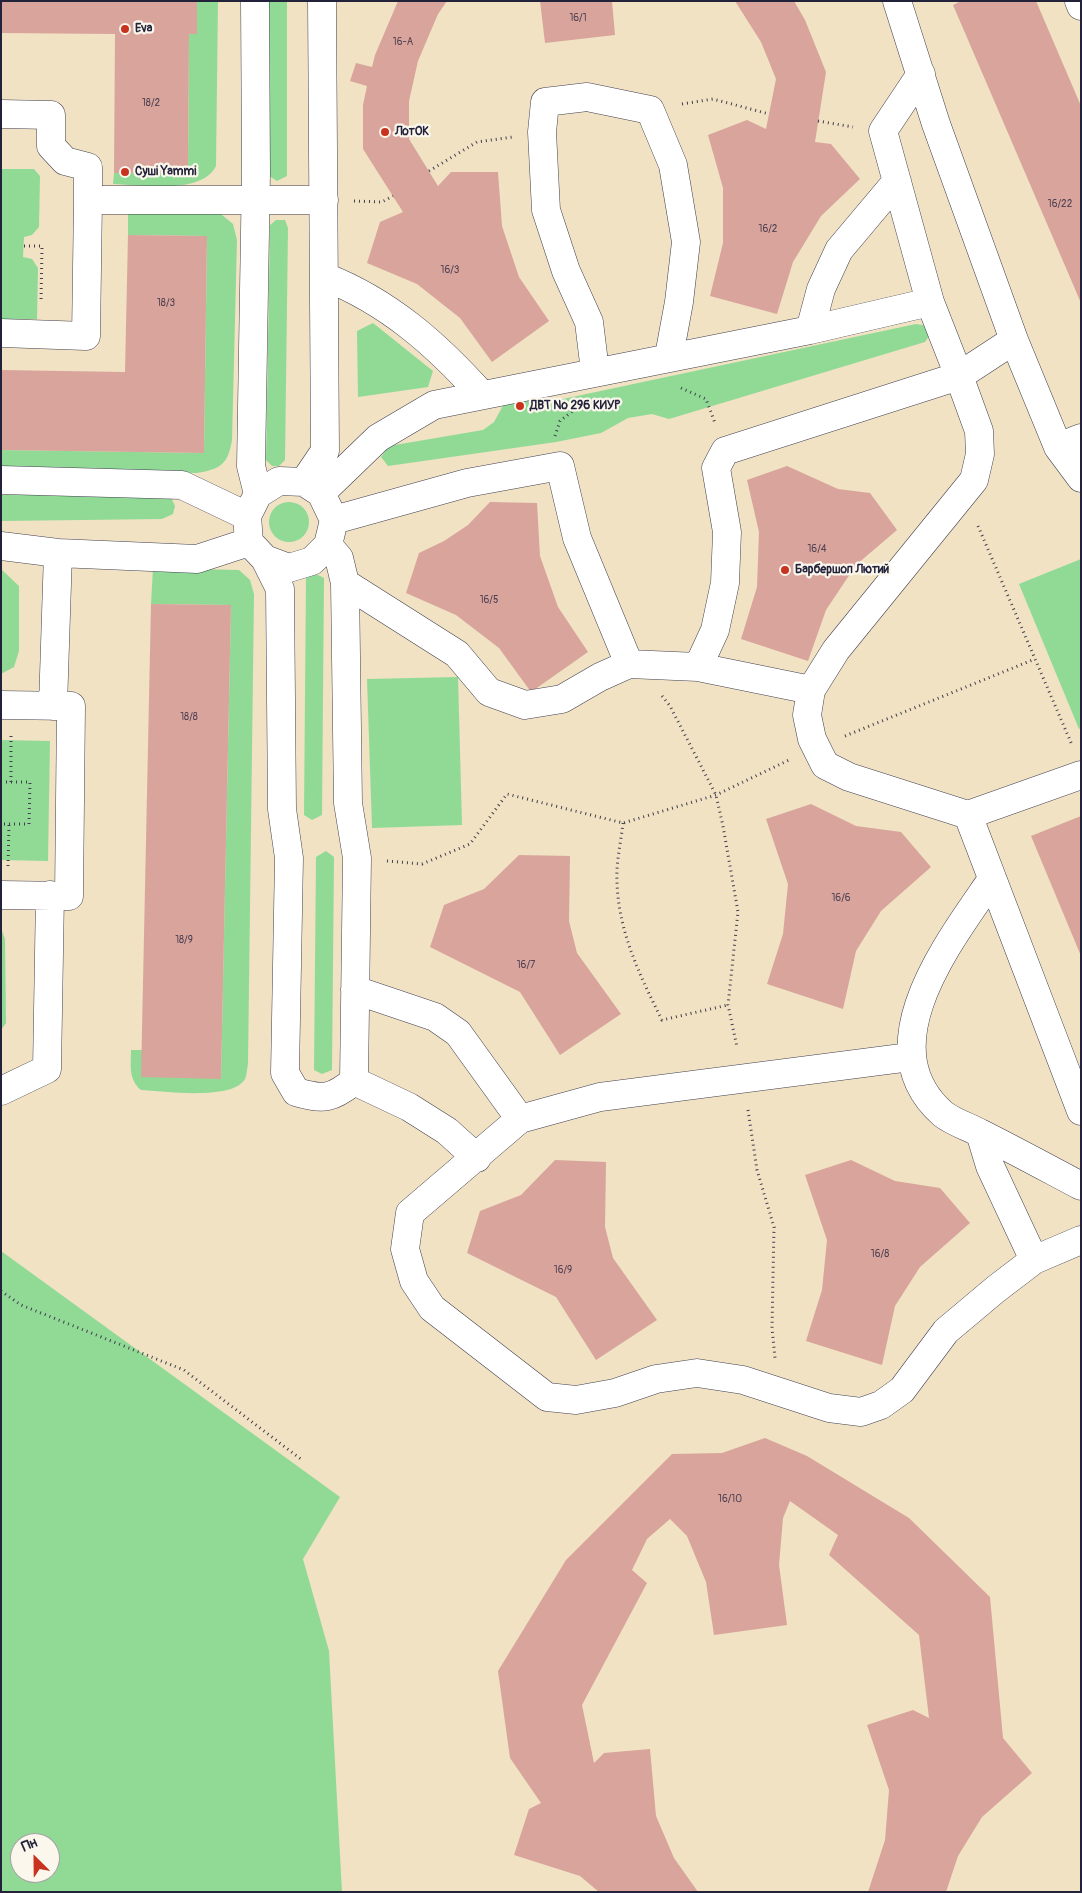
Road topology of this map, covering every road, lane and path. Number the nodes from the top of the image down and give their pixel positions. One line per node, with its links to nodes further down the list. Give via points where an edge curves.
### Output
1 (255, 1): 14 (street)
2 (322, 1): 16 (street)
3 (897, 1): 6 (street)
4 (1079, 1): 5 (street)
5 (1081, 6)
6 (921, 74): 12 (street, via 883,131); 23 (street)
7 (650, 110): 9 (path, via 713,99); 10 (street, via 588,98 545,102); 24 (street, via 674,165 686,242)
8 (1, 114): 15 (street, via 51,114 51,146 65,160 88,167)
9 (768, 114)
10 (542, 132): 11 (path, via 477,142); 25 (street, via 546,210 566,271 589,322)
11 (429, 171)
12 (897, 181): 19 (street); 20 (street, via 839,250 821,289)
13 (392, 196): 16 (path, via 382,202)
14 (256, 199): 15 (street); 16 (street); 37 (street, via 251,466)
15 (88, 200): 22 (street, via 86,336)
16 (324, 200): 18 (street)
17 (24, 246): 22 (path, via 42,246)
18 (325, 278): 28 (street, via 354,289 413,326 449,358); 35 (street, via 325,451)
19 (930, 302): 20 (street); 26 (street)
20 (810, 330): 24 (street)
21 (1, 333): 22 (street)
22 (40, 334)
23 (1014, 340): 26 (street); 32 (street)
24 (670, 356): 25 (street)
25 (595, 371): 28 (street)
26 (959, 376): 36 (street, via 979,431 980,454 974,480); 44 (street, via 725,451 716,468 727,532 725,583 715,630)
27 (676, 385): 29 (path, via 706,399)
28 (482, 395): 35 (street, via 434,405 378,438)
29 (710, 407)
30 (579, 408): 31 (path, via 560,421)
31 (556, 442)
32 (1070, 443): 33 (street)
33 (1081, 478)
34 (1, 480): 37 (street, via 182,484)
35 (312, 488): 37 (street, via 279,481); 38 (street)
36 (963, 492): 42 (path); 45 (street, via 836,650)
37 (255, 528): 38 (street, via 289,568 312,561); 40 (street, via 197,559); 66 (street, via 280,589 282,809 289,858 285,1073 296,1092 316,1098 336,1095)
38 (331, 532): 41 (street); 43 (street, via 467,483 560,466 577,538)
39 (1, 546): 40 (street)
40 (58, 553): 47 (street)
41 (345, 583): 43 (street, via 457,654 489,692 525,705 562,699 600,677); 58 (street, via 348,802)
42 (1035, 659): 48 (path); 49 (path)
43 (632, 664): 44 (street); 53 (path, via 670,706)
44 (698, 667): 45 (street)
45 (811, 690): 48 (street, via 807,715)
46 (6, 705): 47 (street); 52 (path)
47 (53, 706): 61 (street, via 72,706 69,896)
48 (816, 747): 53 (path); 54 (street, via 825,765 849,777)
49 (1073, 749)
50 (1081, 775): 54 (street)
51 (1, 782): 52 (path)
52 (10, 782): 57 (path, via 30,782 29,824)
53 (716, 795): 55 (path); 63 (path, via 738,912)
54 (968, 815): 59 (street)
55 (623, 823): 58 (path, via 507,794 470,844 422,864); 63 (path, via 616,879 620,921 662,1020)
56 (1, 824): 57 (path)
57 (9, 824): 60 (path)
58 (357, 858): 62 (street)
59 (992, 879): 64 (street, via 939,956 916,1012); 68 (street)
60 (5, 895): 61 (street)
61 (50, 895): 67 (street, via 47,1069)
62 (355, 990): 66 (street); 69 (street, via 435,1017 458,1033)
63 (728, 1005): 65 (path)
64 (910, 1057): 65 (street); 70 (street, via 923,1089 944,1114)
65 (744, 1078): 69 (street, via 600,1098); 76 (path, via 757,1170 774,1227 772,1328)
66 (354, 1080): 71 (street, via 447,1131)
67 (1, 1092)
68 (1081, 1111)
69 (520, 1120): 71 (street)
70 (980, 1133): 72 (street); 74 (street, via 990,1166)
71 (477, 1158): 76 (street, via 410,1213 405,1249 414,1281 432,1308 547,1397 576,1400 697,1373 742,1380)
72 (1081, 1186)
73 (1081, 1240): 74 (street)
74 (1034, 1260): 76 (street, via 946,1331 902,1390 881,1405 861,1412 829,1408)
75 (1, 1291): 77 (path, via 21,1305 184,1370)
76 (777, 1391)
77 (302, 1460)

